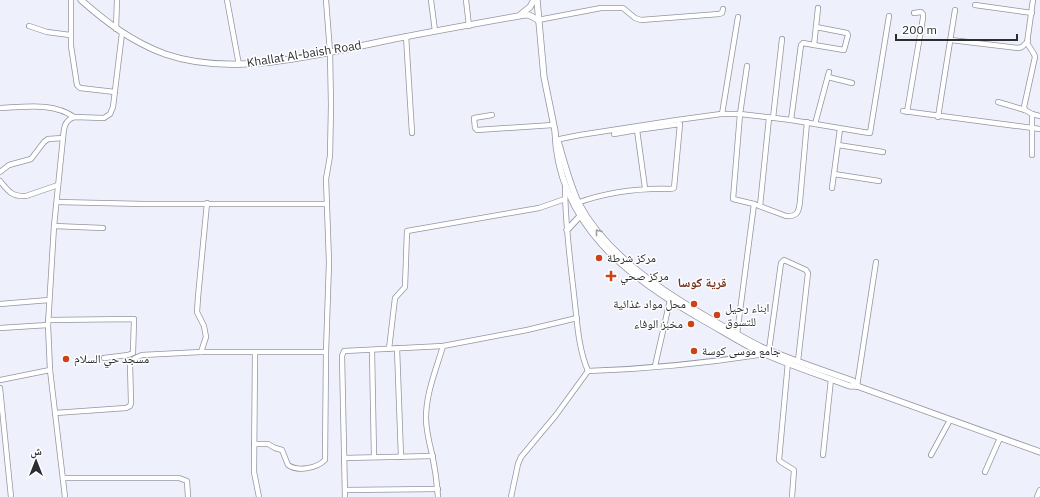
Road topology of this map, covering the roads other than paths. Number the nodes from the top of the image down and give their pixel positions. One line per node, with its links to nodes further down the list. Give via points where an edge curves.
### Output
1 (71, 0): 26 (street)
2 (81, 0): 23 (street, Khallat Al-baish Road)
3 (117, 0): 23 (street)
4 (227, 0): 33 (street)
5 (326, 0): 32 (street)
6 (432, 0): 24 (street)
7 (466, 0): 21 (street)
8 (536, 0): 16 (street); 19 (street)
9 (1033, 0): 15 (street)
10 (975, 5): 15 (street)
11 (818, 8): 22 (street)
12 (723, 9): 19 (street, via 719,14 641,20 623,8 601,8)
13 (955, 10): 29 (street)
14 (914, 12): 44 (street, via 921,12 923,18 905,112)
15 (1032, 14): 30 (street)
16 (518, 16): 19 (street, via 529,15); 21 (street, Khallat Al-baish Road)
17 (889, 16): 53 (street, via 870,132)
18 (738, 17): 40 (street)
19 (538, 20): 52 (street, via 544,78)
20 (30, 26): 26 (street, via 47,32)
21 (469, 26): 24 (street, Khallat Al-baish Road)
22 (816, 27): 31 (street); 31 (street, via 848,34 844,50)
23 (116, 29): 25 (street, Khallat Al-baish Road)
24 (435, 31): 27 (street, Khallat Al-baish Road)
25 (122, 33): 33 (street, Khallat Al-baish Road, via 164,54 205,63); 36 (street)
26 (70, 35): 36 (street, via 76,85 80,88)
27 (406, 36): 32 (street, Khallat Al-baish Road); 56 (street)
28 (782, 39): 47 (street)
29 (951, 40): 30 (street, via 1018,48); 44 (street)
30 (1028, 41): 39 (street, via 1035,57)
31 (814, 45): 48 (street, via 801,45)
32 (330, 52): 33 (street, Khallat Al-baish Road); 74 (street, via 330,156 326,179)
33 (238, 65)
34 (747, 66): 41 (street)
35 (852, 83): 50 (street, via 828,74)
36 (115, 92): 46 (street, via 113,107 107,117)
37 (998, 102): 39 (street)
38 (0, 108): 46 (street, via 50,107 66,111)
39 (1025, 110): 42 (street)
40 (722, 114): 41 (street); 59 (street)
41 (740, 114): 47 (street); 76 (street, via 733,198)
42 (1032, 114): 45 (street); 51 (street)
43 (492, 115): 52 (street, via 474,118 475,128)
44 (938, 116): 51 (street)
45 (1040, 116)
46 (74, 117): 58 (street, via 65,124)
47 (771, 118): 48 (street); 77 (street)
48 (791, 120): 49 (street)
49 (807, 122): 50 (street); 77 (street, via 798,212 795,216 786,216)
50 (815, 124): 53 (street)
51 (1032, 127): 54 (street); 62 (street)
52 (554, 128): 59 (street)
53 (840, 128): 60 (street)
54 (1040, 129)
55 (636, 130): 57 (street); 69 (street); 69 (street, via 679,123 680,125 674,188)
56 (412, 133)
57 (614, 134)
58 (63, 138): 63 (street, via 48,139 31,159 9,165); 67 (street)
59 (556, 140): 68 (street); 75 (street)
60 (838, 145): 61 (street); 64 (street)
61 (883, 152)
62 (1032, 155)
63 (0, 172)
64 (834, 174): 66 (street); 70 (street)
65 (0, 180): 67 (street, via 9,192 20,196)
66 (879, 180)
67 (58, 185): 72 (street)
68 (566, 187): 71 (street); 75 (street)
69 (645, 188): 75 (street, via 601,195)
70 (832, 188)
71 (565, 199): 81 (street); 95 (street, via 539,208 407,231 405,287 395,298)
72 (56, 202): 73 (street); 79 (street)
73 (207, 203): 74 (street); 97 (street, via 198,297 198,312 206,337)
74 (328, 204): 98 (street)
75 (576, 204): 78 (street); 82 (street, one-way to 75)
76 (754, 204): 77 (street); 91 (street)
77 (760, 206)
78 (580, 216): 81 (street); 82 (street)
79 (54, 226): 80 (street); 85 (street)
80 (102, 228)
81 (567, 230): 88 (street)
82 (609, 248): 84 (street)
83 (876, 262): 109 (street)
84 (659, 289): 86 (street); 91 (street)
85 (49, 300): 87 (street); 89 (street)
86 (670, 300): 94 (street); 104 (street)
87 (0, 304)
88 (577, 318): 92 (street); 106 (street, via 582,354)
89 (48, 322): 90 (street); 101 (street, via 134,319 133,353); 105 (street)
90 (0, 328)
91 (737, 334): 94 (street)
92 (443, 346): 93 (street); 119 (street, via 427,404 426,429)
93 (398, 348): 95 (street); 121 (street)
94 (758, 348): 99 (street)
95 (389, 349): 96 (street)
96 (372, 350): 120 (street); 122 (street, via 343,353)
97 (201, 352): 100 (street); 111 (street, via 142,355 132,360 129,368 131,403 126,408)
98 (326, 352): 100 (street); 115 (street, via 325,460 312,467 293,468 288,465 282,450 268,444)
99 (768, 352): 102 (street); 102 (street, via 781,263 784,260 808,273); 103 (street); 104 (street)
100 (255, 353): 115 (street)
101 (104, 358)
102 (798, 361): 109 (street, via 853,381)
103 (788, 362): 107 (street); 135 (street, via 779,460 794,470)
104 (656, 366): 106 (street)
105 (50, 370): 108 (street); 111 (street)
106 (588, 371): 134 (street, via 521,457)
107 (832, 379): 109 (street); 117 (street)
108 (0, 380)
109 (857, 386): 112 (street)
110 (0, 388): 113 (street)
111 (56, 413): 124 (street)
112 (950, 420): 114 (street); 118 (street)
113 (2, 431): 128 (street)
114 (1000, 438): 116 (street); 123 (street)
115 (254, 444): 131 (street, via 254,472)
116 (1040, 452)
117 (823, 455)
118 (931, 455)
119 (432, 456): 121 (street); 125 (street)
120 (374, 457): 121 (street); 122 (street)
121 (400, 457)
122 (344, 458): 126 (street)
123 (985, 472)
124 (63, 478): 129 (street); 130 (street, via 179,478 187,482)
125 (438, 489): 126 (street); 133 (street)
126 (345, 490): 132 (street)
127 (1040, 490): 136 (street)
128 (11, 497)
129 (65, 497)
130 (188, 497)
131 (259, 497)
132 (345, 497)
133 (438, 497)
134 (511, 497)
135 (792, 497)
136 (1037, 497)

